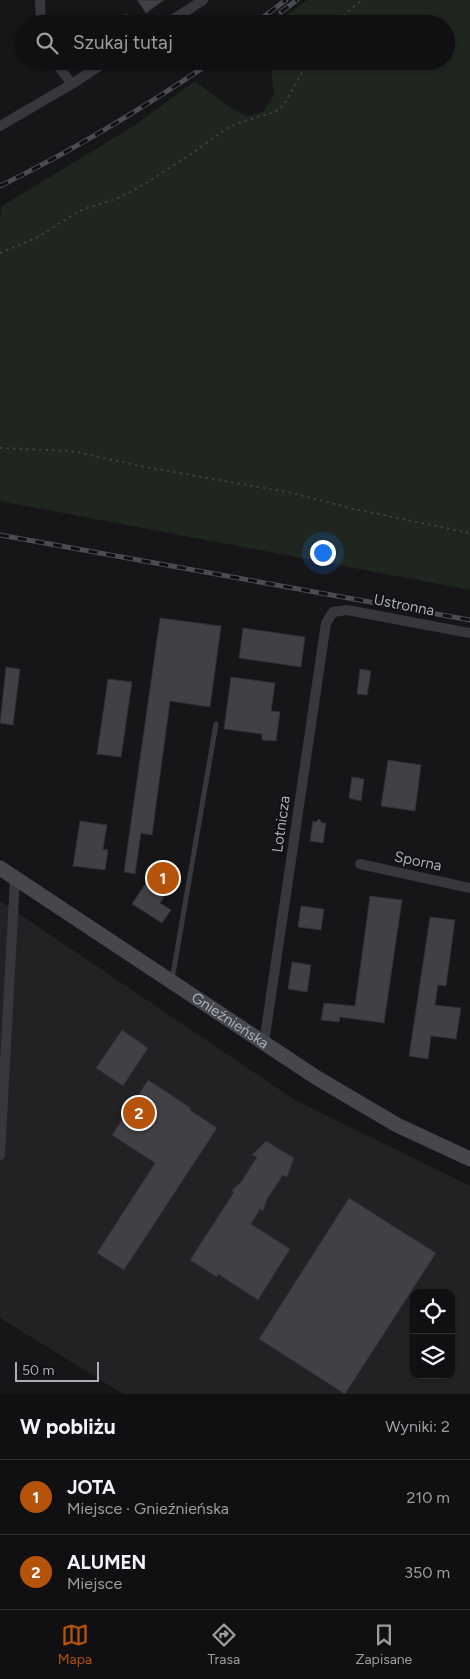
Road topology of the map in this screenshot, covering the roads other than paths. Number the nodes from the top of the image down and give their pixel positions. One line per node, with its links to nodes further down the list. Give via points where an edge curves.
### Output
1 (40, 0): 3 (street)
2 (203, 0): 4 (street)
3 (41, 15)
4 (180, 15)
5 (61, 70): 7 (street)
6 (94, 70): 7 (street)
7 (72, 84): 8 (street)
8 (0, 126)
9 (333, 612): 10 (street, Ustronna, via 347,610); 17 (street, Lotnicza, via 326,623)
10 (470, 633)
11 (216, 724): 16 (lane)
12 (360, 864): 15 (street, Sporna)
13 (0, 868): 14 (main road, Gnieźnieńska)
14 (15, 878): 16 (main road, Gnieźnieńska); 18 (street)
15 (470, 888)
16 (172, 982): 17 (main road, Gnieźnieńska)
17 (264, 1043): 19 (main road, Gnieźnieńska, via 367,1108)
18 (0, 1155)
19 (470, 1159)

